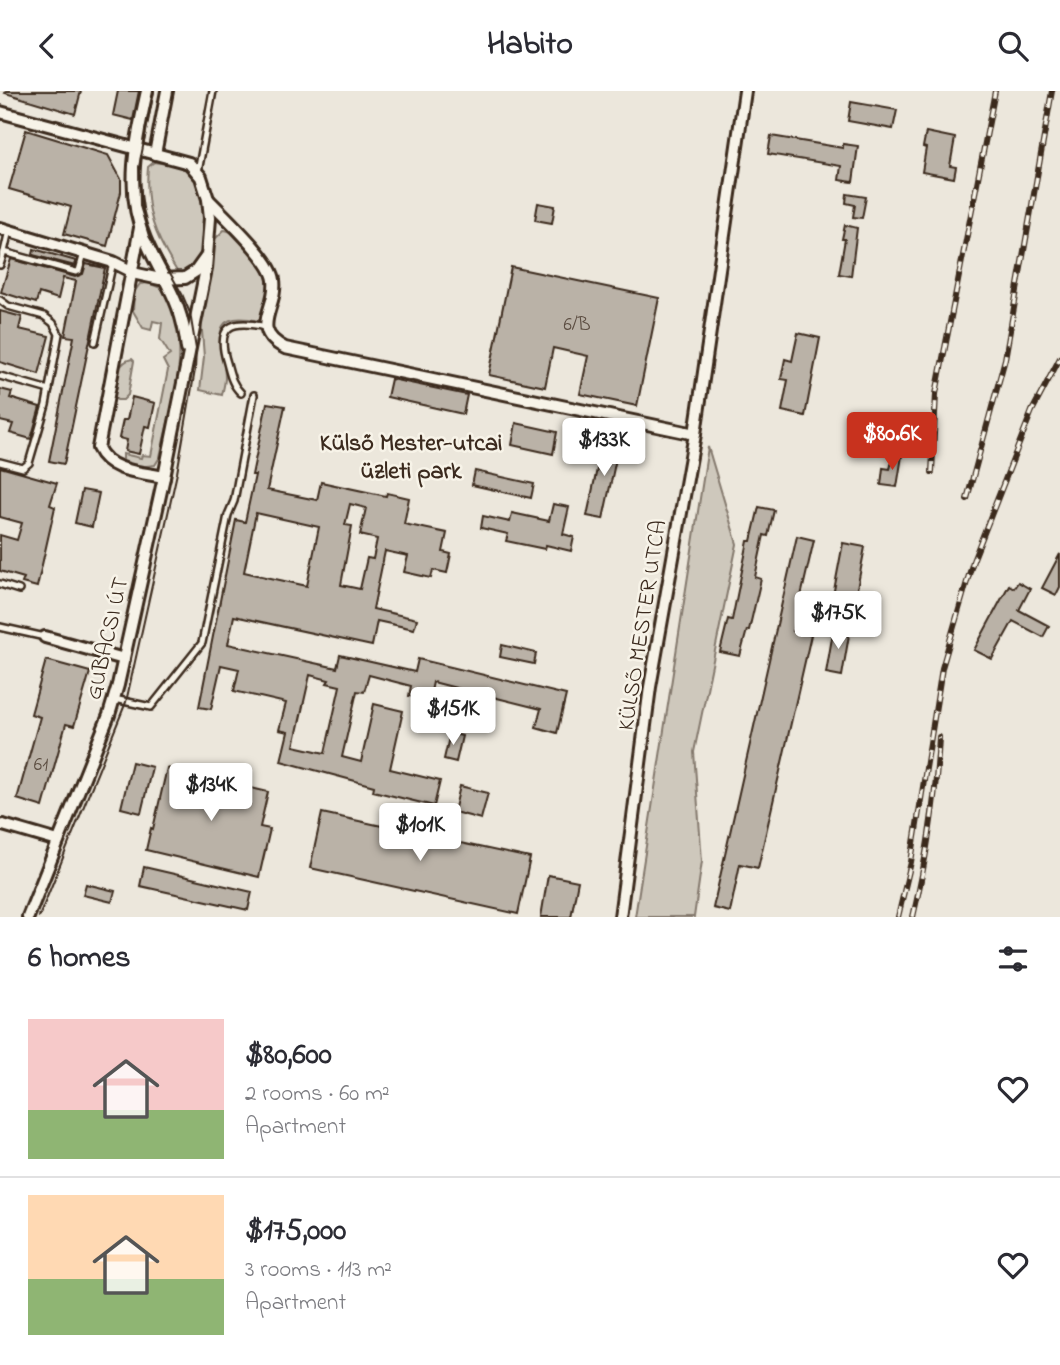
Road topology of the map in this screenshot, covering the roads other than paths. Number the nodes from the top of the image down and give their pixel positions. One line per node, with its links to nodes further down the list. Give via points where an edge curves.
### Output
1 (147, 91): 6 (street, GUBACSI ÚT)
2 (167, 91): 7 (street)
3 (213, 91): 8 (lane)
4 (745, 91): 29 (street, KÜLSŐ MESTER UTCA)
5 (0, 112): 6 (street)
6 (135, 149): 7 (street); 11 (street, GUBACSI ÚT, via 134,197)
7 (155, 153): 8 (street, via 189,163)
8 (198, 172): 9 (street, GUBACSI ÚT)
9 (208, 199): 10 (street, GUBACSI ÚT); 13 (street, GUBACSI ÚT)
10 (233, 225): 13 (street, via 221,226); 22 (street, GUBACSI ÚT, via 274,279)
11 (141, 228): 19 (street, GUBACSI ÚT); 20 (street, GUBACSI ÚT)
12 (5, 229): 14 (lane); 15 (street)
13 (209, 235): 16 (street, GUBACSI ÚT)
14 (4, 252): 15 (lane, via 76,272); 18 (lane)
15 (84, 253): 17 (street)
16 (207, 256): 20 (street, via 191,275); 24 (street, GUBACSI ÚT)
17 (113, 261): 19 (street); 23 (lane)
18 (0, 265)
19 (131, 272): 20 (street); 31 (street, GUBACSI ÚT, via 98,448 116,467)
20 (167, 280): 24 (street, GUBACSI ÚT, via 183,318)
21 (0, 300): 26 (lane, via 44,316 59,334)
22 (266, 327): 27 (lane, via 235,323 223,338 234,386); 29 (street, via 271,339 285,348)
23 (94, 342)
24 (188, 358): 31 (street, GUBACSI ÚT)
25 (0, 376): 26 (lane)
26 (49, 390): 30 (lane, via 29,463 23,468)
27 (241, 393)
28 (254, 395): 37 (lane, via 202,643 151,707)
29 (695, 434): 41 (street, KÜLSŐ MESTER UTCA, via 650,687)
30 (0, 462)
31 (164, 477): 36 (street, GUBACSI ÚT)
32 (0, 584): 33 (lane)
33 (19, 590)
34 (0, 627): 35 (lane)
35 (45, 637): 36 (street)
36 (124, 659): 37 (street, GUBACSI ÚT)
37 (114, 699): 39 (street, GUBACSI ÚT)
38 (3, 825): 39 (street)
39 (58, 841): 40 (street, GUBACSI ÚT)
40 (28, 917)
41 (620, 917)

